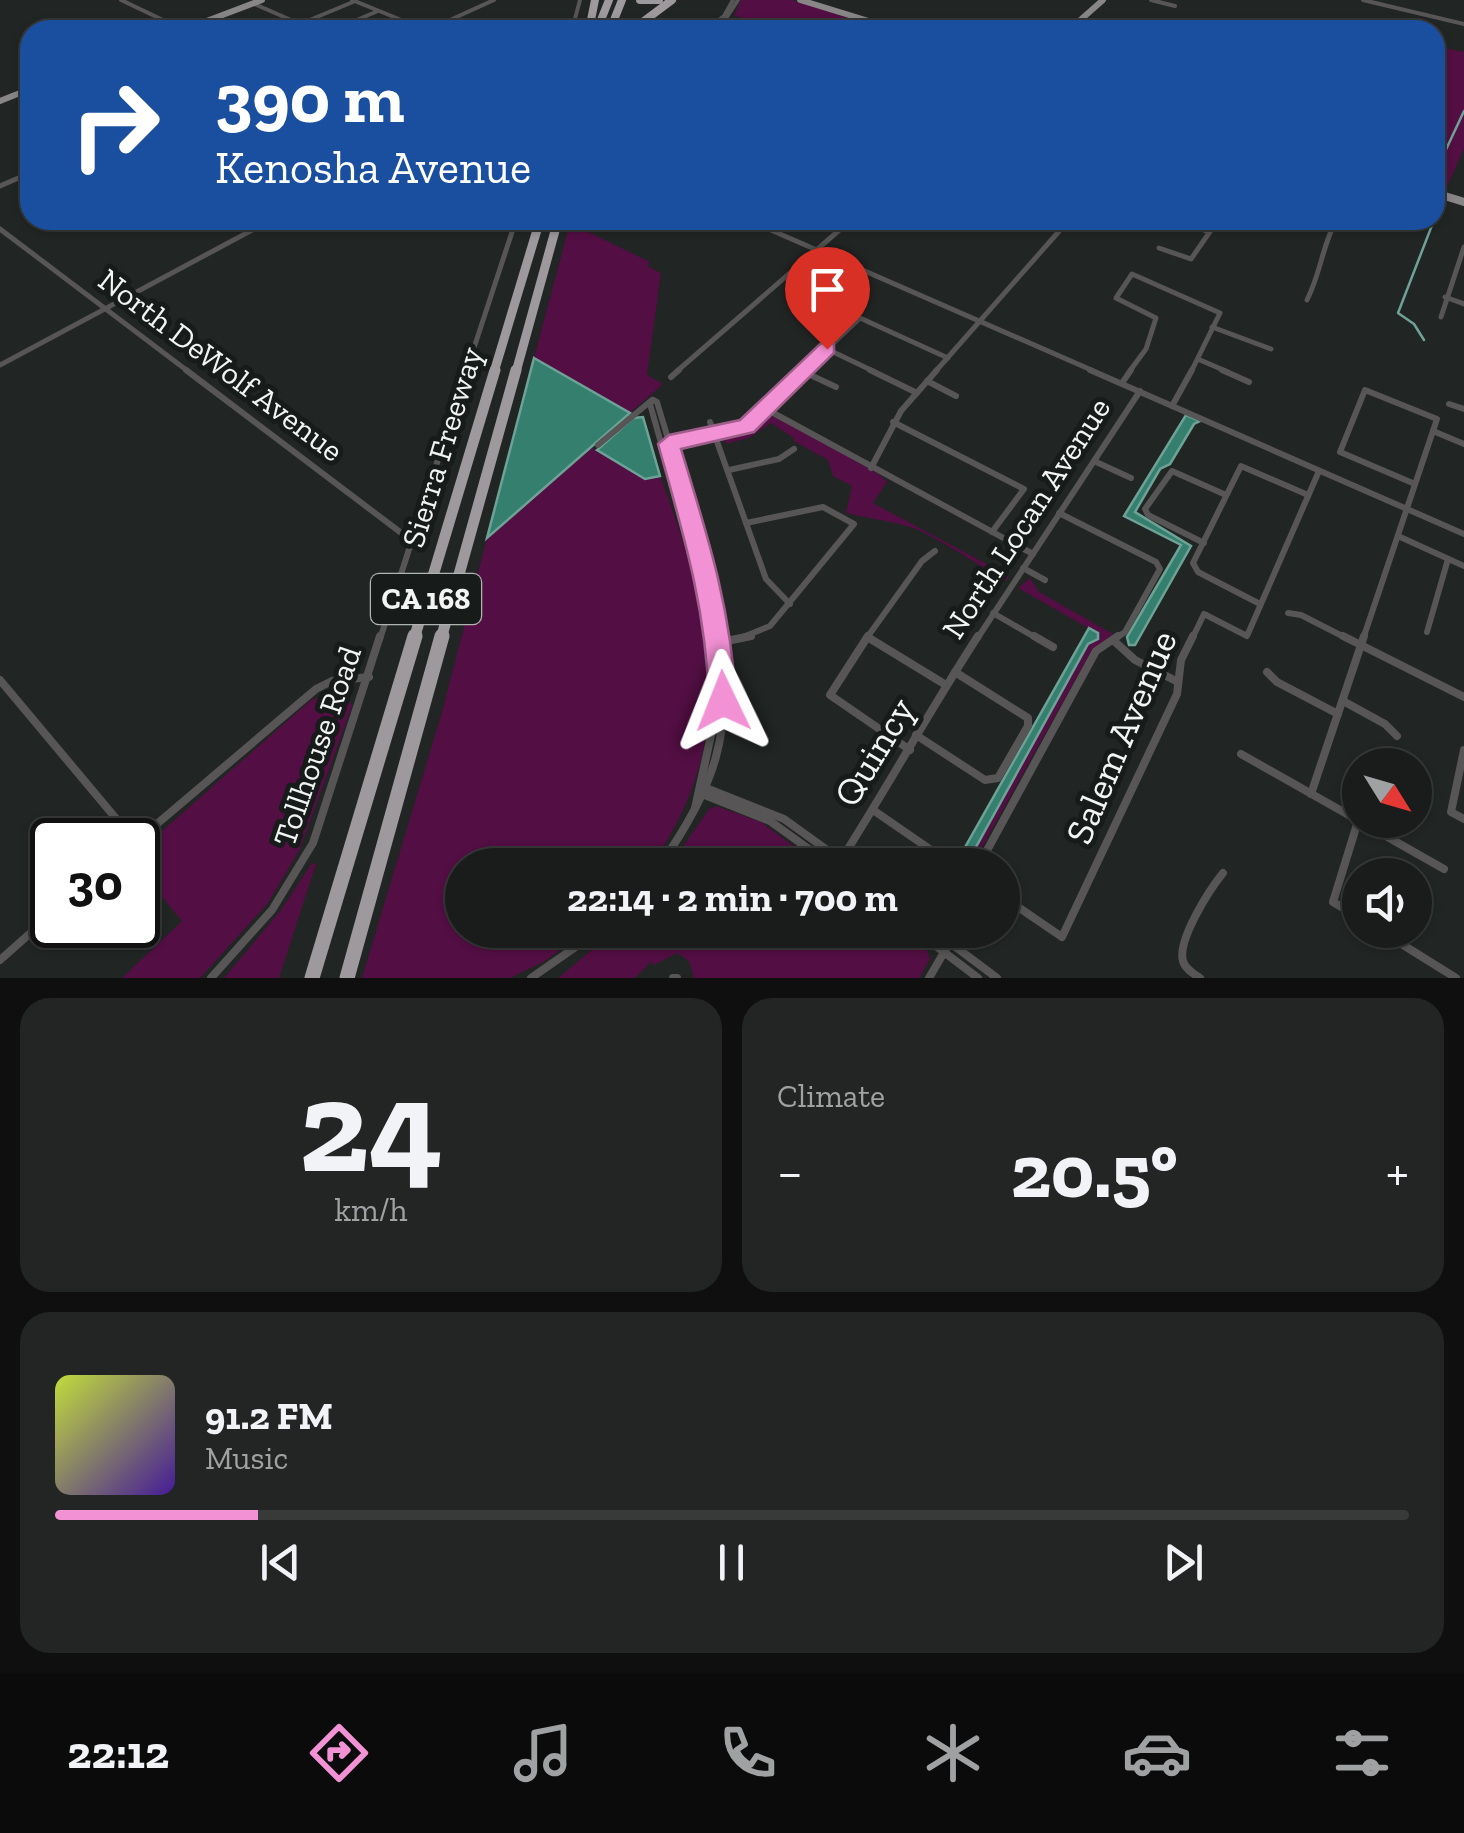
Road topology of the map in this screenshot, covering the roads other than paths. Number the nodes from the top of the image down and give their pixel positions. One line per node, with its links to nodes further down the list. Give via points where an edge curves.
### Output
1 (121, 0): 14 (street)
2 (353, 0): 13 (street); 17 (street)
3 (494, 0): 20 (street)
4 (640, 0): 5 (highway)
5 (659, 0)
6 (672, 0): 21 (highway)
7 (804, 0): 22 (main road); 23 (main road)
8 (1106, 0): 24 (main road)
9 (1150, 0): 12 (street)
10 (1363, 0): 25 (street)
11 (257, 1): 15 (main road); 16 (street)
12 (1175, 6)
13 (379, 11): 18 (street); 19 (street)
14 (162, 20)
15 (209, 20)
16 (293, 20)
17 (309, 20)
18 (357, 20)
19 (402, 20)
20 (449, 20)
21 (645, 20)
22 (867, 20)
23 (875, 20)
24 (1083, 20)
25 (1464, 24)
26 (0, 229): 43 (street, North DeWolf Avenue)
27 (252, 230): 43 (street)
28 (513, 230): 88 (street, Tollhouse Road)
29 (537, 230): 147 (highway, Sierra Freeway / CA 168)
30 (555, 230): 148 (highway, Sierra Freeway / CA 168)
31 (771, 230): 39 (street, North Locan Avenue)
32 (840, 230): 39 (street)
33 (1061, 230): 45 (street)
34 (1204, 230): 36 (street)
35 (1331, 230): 41 (street)
36 (1210, 232): 38 (street, via 1191,259)
37 (1464, 247): 40 (street)
38 (1159, 248)
39 (816, 250): 45 (street, North Locan Avenue); 53 (street)
40 (1445, 297): 42 (street); 44 (street)
41 (1307, 300)
42 (1464, 304)
43 (106, 309): 51 (street); 88 (street, North DeWolf Avenue)
44 (1441, 317)
45 (980, 321): 49 (street); 56 (street, North Locan Avenue)
46 (1212, 327): 48 (street); 50 (street); 56 (street, via 1218,311 1132,274 1116,298 1156,318 1146,349)
47 (827, 349): 49 (street, via 860,318); 52 (street); 59 (street)
48 (1271, 349)
49 (948, 358): 54 (street)
50 (1200, 360): 55 (street); 62 (street)
51 (0, 366)
52 (804, 372): 57 (street); 63 (street)
53 (671, 377)
54 (927, 382): 59 (street); 60 (street)
55 (1249, 382)
56 (1122, 384): 58 (street, North Locan Avenue)
57 (836, 387)
58 (1140, 391): 62 (street, North Locan Avenue); 73 (street, North Locan Avenue)
59 (916, 393): 66 (street)
60 (956, 396)
61 (1449, 404): 64 (street)
62 (1172, 406): 76 (street, North Locan Avenue)
63 (766, 409): 68 (street, via 747,426); 74 (street)
64 (1464, 410)
65 (710, 422): 68 (street)
66 (893, 422): 74 (street); 79 (street)
67 (1433, 431): 71 (street); 78 (street); 78 (street, via 1437,419 1365,390 1340,452)
68 (715, 435): 70 (street); 75 (street)
69 (598, 444): 70 (street, via 653,400)
70 (665, 444): 103 (street)
71 (1464, 444)
72 (794, 449): 75 (street)
73 (1094, 461): 77 (street); 83 (street, North Locan Avenue)
74 (871, 468): 85 (street)
75 (729, 470): 84 (street)
76 (1319, 471): 81 (street); 82 (street, North Locan Avenue)
77 (1131, 478)
78 (1415, 484): 82 (street)
79 (1024, 489): 85 (street)
80 (1226, 495): 81 (street, via 1242,466); 89 (street); 89 (street, via 1172,471 1146,509)
81 (1308, 495): 97 (street)
82 (1406, 509): 86 (street, North Locan Avenue); 87 (street)
83 (1060, 513): 91 (street, North Locan Avenue); 102 (street, via 1159,565 1129,626)
84 (746, 523): 96 (street, via 766,579); 96 (street, via 824,507 854,524)
85 (992, 532): 91 (street)
86 (1464, 534)
87 (1398, 536): 92 (street); 104 (street)
88 (413, 537): 108 (street, Tollhouse Road)
89 (1204, 544): 97 (street, via 1194,568)
90 (935, 552): 101 (street, via 922,560)
91 (1033, 554): 94 (street, North Locan Avenue)
92 (1448, 559): 93 (street); 100 (street)
93 (1464, 566)
94 (1023, 568): 95 (street); 98 (street, North Locan Avenue)
95 (1045, 580)
96 (790, 604): 103 (street, via 762,632)
97 (1261, 604): 110 (street, Salem Avenue, via 1247,636 1204,614 1181,660)
98 (993, 613): 105 (street); 106 (street, North Locan Avenue)
99 (1288, 613): 104 (street)
100 (1427, 632)
101 (869, 638): 111 (street); 117 (street, via 830,695)
102 (1113, 640): 110 (street); 133 (street, via 1096,651)
103 (716, 643): 120 (street, via 722,717)
104 (1360, 644): 112 (street); 113 (street)
105 (1052, 647)
106 (955, 672): 111 (street, Quincy); 115 (street, via 1028,718 998,778 991,781)
107 (1267, 672): 114 (street)
108 (369, 677): 126 (street, via 316,689); 146 (street, Tollhouse Road, via 301,867)
109 (0, 680): 124 (street)
110 (1178, 682): 138 (street, Salem Avenue, via 1062,937)
111 (946, 685): 115 (street, Quincy)
112 (1464, 697)
113 (1343, 701): 114 (street); 116 (street)
114 (1338, 714): 121 (street)
115 (916, 735): 117 (street, Quincy)
116 (1397, 736)
117 (910, 750): 122 (street, Quincy)
118 (1464, 750): 125 (street, via 1451,812)
119 (1241, 754): 121 (street)
120 (702, 791): 128 (street); 129 (street, via 770,820); 130 (street, via 784,819)
121 (1312, 794): 123 (street)
122 (873, 810): 131 (street, Quincy); 132 (street)
123 (1342, 812)
124 (117, 818)
125 (1464, 819)
126 (160, 820)
127 (1388, 838): 134 (street)
128 (671, 848)
129 (808, 848)
130 (824, 848)
131 (852, 848)
132 (928, 848)
133 (988, 848)
134 (1444, 869)
135 (1342, 873): 137 (street, via 1333,902)
136 (1224, 874): 153 (street, via 1206,894 1183,954)
137 (1342, 907)
138 (1020, 908)
139 (30, 933): 145 (street)
140 (574, 948): 149 (street)
141 (946, 948): 150 (street)
142 (948, 948): 151 (street)
143 (949, 948): 152 (street)
144 (1408, 948): 154 (street)
145 (0, 960)
146 (211, 978)
147 (312, 978)
148 (348, 978)
149 (531, 978)
150 (929, 978)
151 (978, 978)
152 (997, 978)
153 (1200, 978)
154 (1456, 978)

